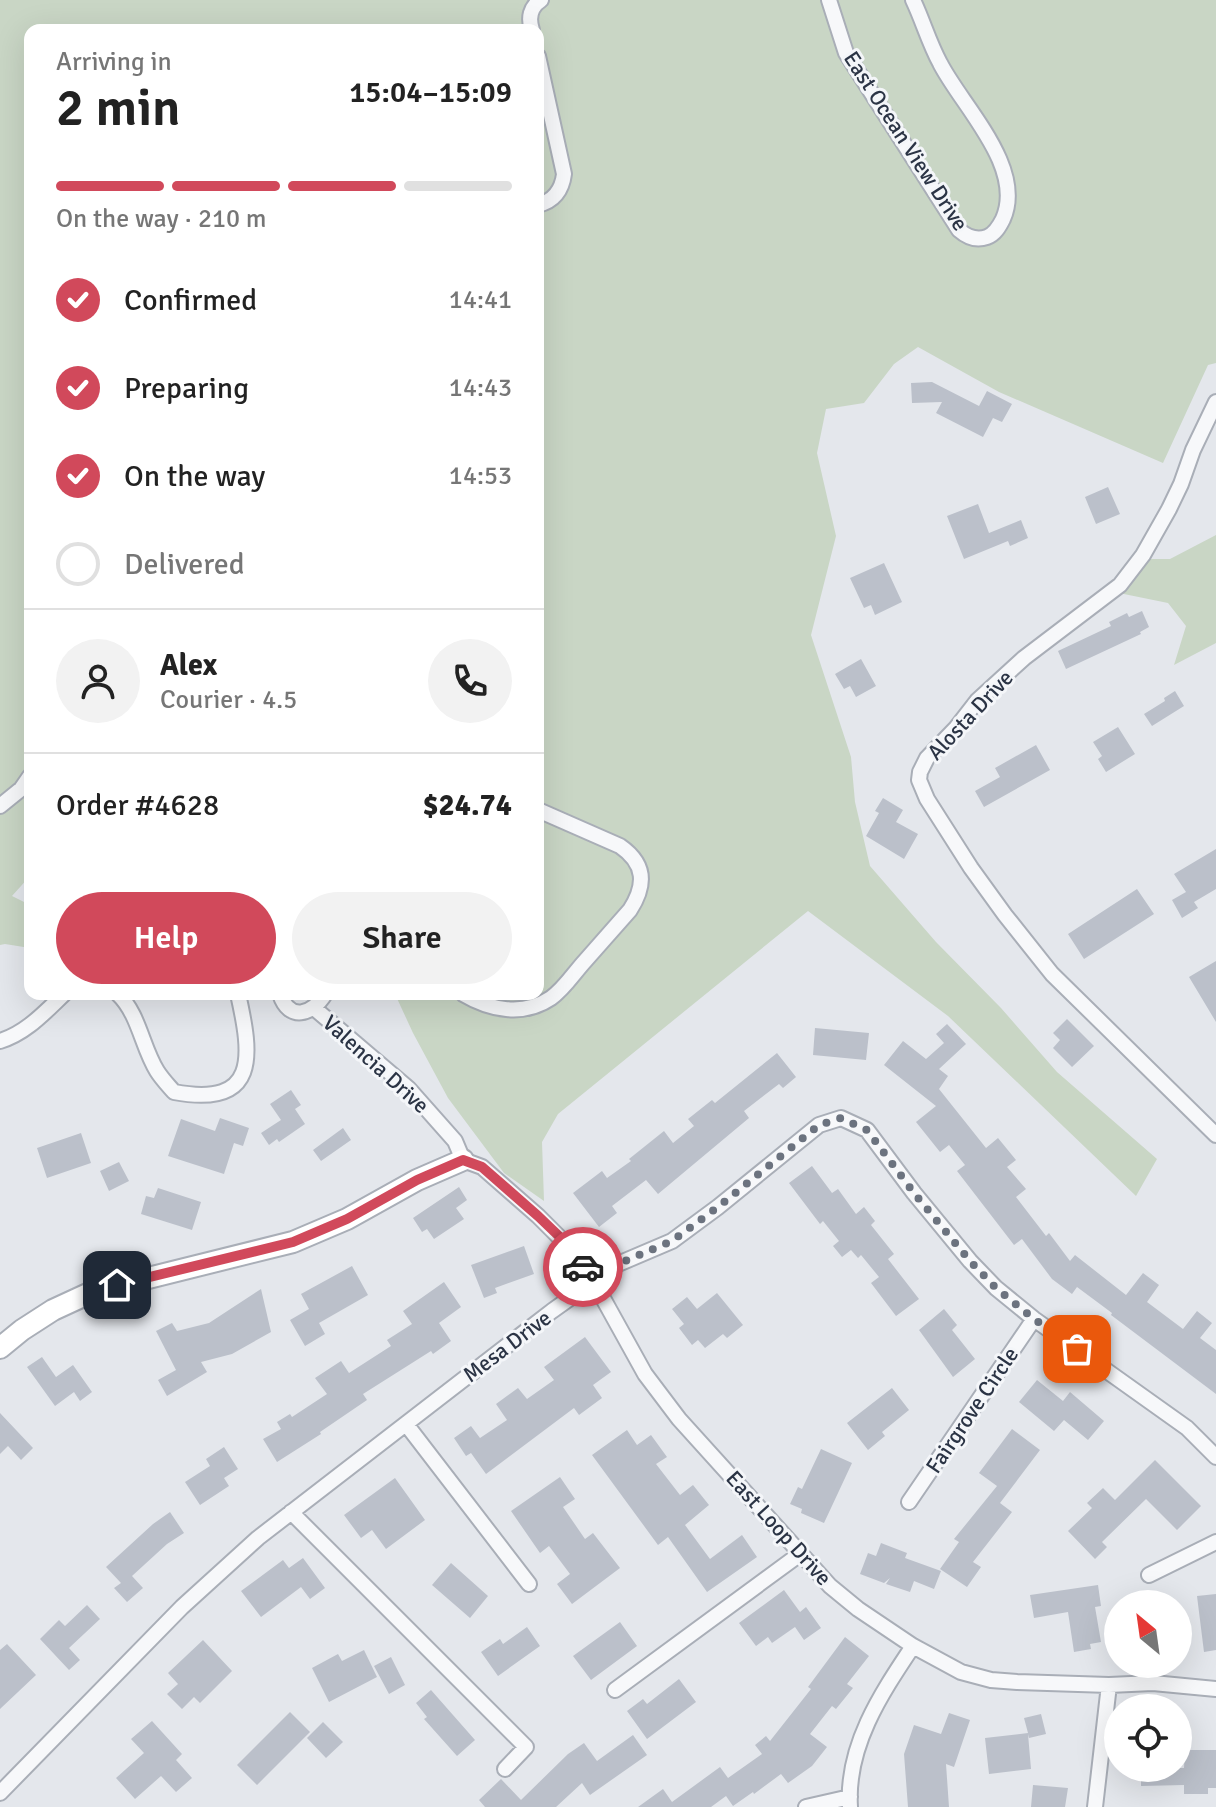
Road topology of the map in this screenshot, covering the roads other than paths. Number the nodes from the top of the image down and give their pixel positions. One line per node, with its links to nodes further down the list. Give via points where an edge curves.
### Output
1 (541, 0): 4 (street, via 531,12)
2 (829, 0): 3 (street, East Ocean View Drive, via 846,53 959,230 975,239 986,238 995,233 1007,204 1003,168 938,61)
3 (913, 0)
4 (530, 24)
5 (544, 83): 6 (street, via 564,174 560,190)
6 (544, 202)
7 (1216, 402): 19 (street, Alosta Drive, via 1169,509 1120,585 977,701 927,758 919,780 971,868 1052,974)
8 (24, 785): 9 (street)
9 (0, 806)
10 (544, 813): 16 (street, via 630,853 641,874 638,897 550,998 511,1010)
11 (58, 1000): 18 (street, via 34,1023)
12 (125, 1000): 13 (street, via 156,1070 174,1092 194,1096 218,1094 235,1086 244,1073 246,1032)
13 (239, 1000)
14 (283, 1000): 17 (street, via 295,1013)
15 (320, 1000): 17 (street)
16 (474, 1000)
17 (314, 1008): 20 (street, Valencia Drive, via 408,1088 455,1141)
18 (0, 1041)
19 (1216, 1135)
20 (463, 1160): 21 (street, East Loop Drive, via 482,1167 538,1216); 23 (street, via 293,1242 92,1292 53,1310)
21 (594, 1282): 22 (street, Mesa Drive, via 618,1264 672,1241 819,1125 841,1118 867,1130 970,1261); 24 (street, Mesa Drive); 29 (street, East Loop Drive, via 645,1374 679,1419)
22 (1034, 1319): 25 (street, Mesa Drive, via 1187,1428); 26 (street, Fairgrove Circle)
23 (0, 1348)
24 (406, 1424): 27 (street, Mesa Drive); 31 (street)
25 (1216, 1457)
26 (909, 1502)
27 (291, 1512): 36 (street, via 526,1747); 37 (street, Mesa Drive, via 182,1607)
28 (1216, 1542): 30 (street)
29 (800, 1554): 32 (street, East Loop Drive, via 858,1609); 35 (street)
30 (1149, 1575)
31 (529, 1584)
32 (913, 1646): 33 (street, East Loop Drive, via 961,1672 991,1680); 38 (street, via 869,1717 854,1763)
33 (1109, 1685): 34 (street, East Loop Drive); 40 (street)
34 (1216, 1689)
35 (615, 1690)
36 (505, 1769)
37 (0, 1793)
38 (850, 1802): 39 (street)
39 (806, 1807)
40 (1095, 1807)

